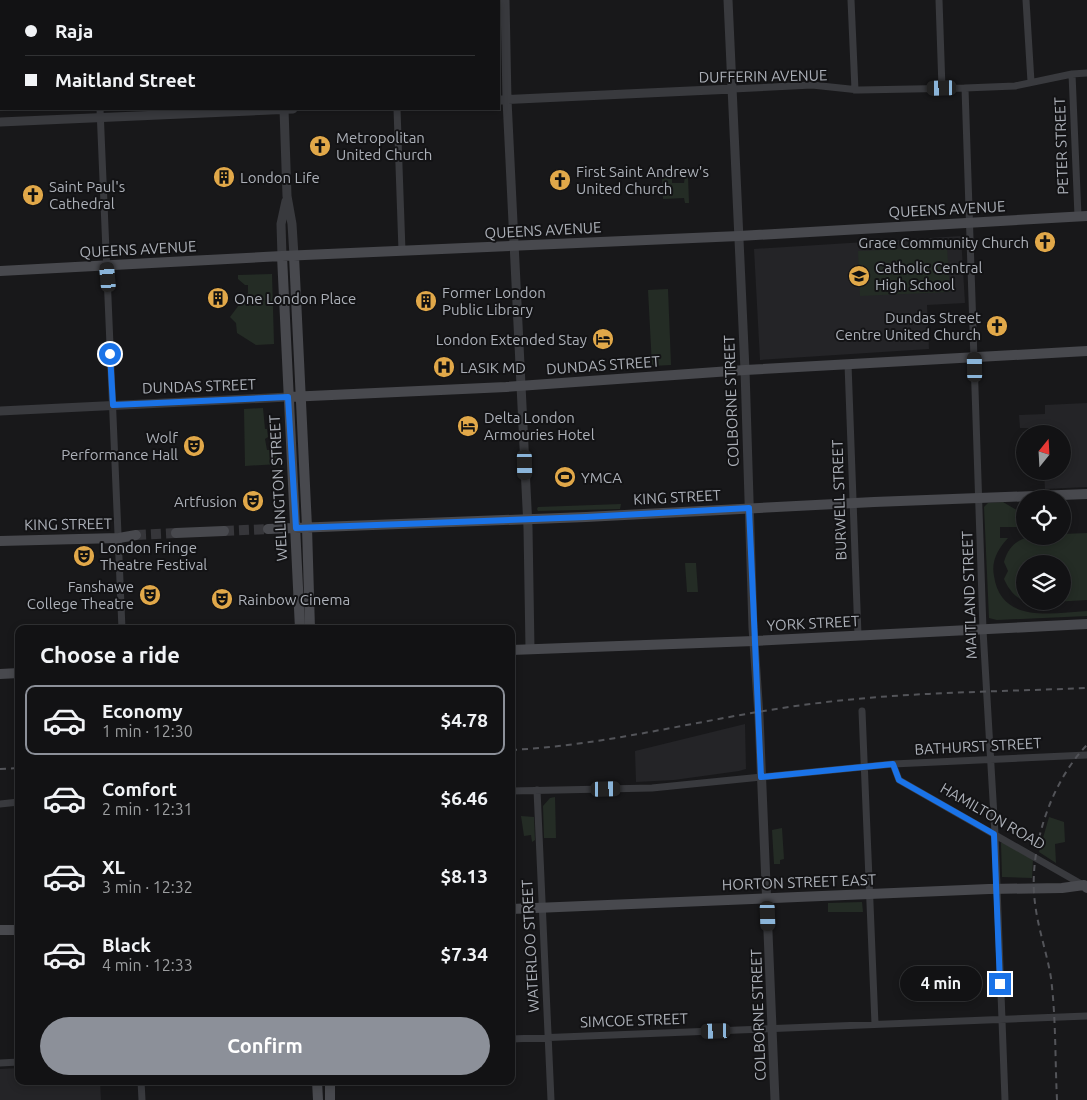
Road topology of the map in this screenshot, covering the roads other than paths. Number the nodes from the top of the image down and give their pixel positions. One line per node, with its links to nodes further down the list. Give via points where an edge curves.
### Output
1 (505, 0): 13 (street)
2 (728, 0): 11 (street, COLBORNE STREET)
3 (851, 0): 12 (street)
4 (939, 0): 9 (street)
5 (1026, 0): 8 (street)
6 (1087, 73): 7 (street, DUFFERIN AVENUE)
7 (1072, 74): 8 (street, DUFFERIN AVENUE); 20 (street, PETER STREET)
8 (1031, 82): 10 (street, DUFFERIN AVENUE)
9 (942, 88): 10 (street, DUFFERIN AVENUE); 12 (street, DUFFERIN AVENUE)
10 (965, 88): 21 (street, MAITLAND STREET)
11 (733, 89): 12 (street, DUFFERIN AVENUE, via 812,85); 13 (street, DUFFERIN AVENUE); 22 (street, COLBORNE STREET)
12 (854, 90)
13 (503, 100): 23 (street)
14 (238, 110): 17 (street)
15 (284, 110): 19 (street, WELLINGTON STREET)
16 (398, 110): 24 (street)
17 (100, 113): 18 (street); 27 (street)
18 (0, 122)
19 (287, 196): 25 (street, WELLINGTON STREET, via 281,224); 26 (street, WELLINGTON STREET)
20 (1082, 216): 21 (main road, QUEENS AVENUE)
21 (969, 223): 22 (main road, QUEENS AVENUE); 30 (street, MAITLAND STREET)
22 (739, 236): 23 (main road, QUEENS AVENUE); 32 (street, COLBORNE STREET)
23 (515, 246): 24 (main road, QUEENS AVENUE); 33 (street)
24 (402, 251): 26 (main road, QUEENS AVENUE)
25 (282, 256): 26 (main road, QUEENS AVENUE); 27 (main road, QUEENS AVENUE); 35 (main road, WELLINGTON STREET)
26 (294, 256): 34 (main road, WELLINGTON STREET)
27 (107, 265): 28 (main road, QUEENS AVENUE); 36 (street)
28 (0, 272)
29 (1087, 351): 30 (main road, DUNDAS STREET)
30 (974, 357): 31 (main road, DUNDAS STREET); 39 (street, MAITLAND STREET)
31 (848, 364): 32 (main road, DUNDAS STREET); 40 (street, BURWELL STREET)
32 (745, 370): 33 (main road, DUNDAS STREET); 41 (street, COLBORNE STREET)
33 (521, 385): 34 (main road, DUNDAS STREET); 42 (street)
34 (300, 396): 35 (main road, DUNDAS STREET); 43 (main road, WELLINGTON STREET)
35 (288, 397): 36 (street, DUNDAS STREET); 44 (main road, WELLINGTON STREET)
36 (113, 405): 37 (street, DUNDAS STREET); 49 (street)
37 (0, 411)
38 (1087, 494): 39 (main road, KING STREET)
39 (979, 498): 40 (main road, KING STREET); 55 (street, MAITLAND STREET)
40 (853, 504): 41 (main road, KING STREET); 56 (street, BURWELL STREET)
41 (749, 508): 42 (main road, KING STREET); 57 (street, COLBORNE STREET)
42 (527, 518): 43 (main road, KING STREET); 58 (street)
43 (307, 527): 44 (main road, KING STREET); 54 (main road, WELLINGTON STREET)
44 (296, 528): 45 (main road, KING STREET); 53 (main road, WELLINGTON STREET)
45 (268, 529)
46 (224, 531): 47 (main road)
47 (176, 533)
48 (136, 535): 49 (main road, KING STREET)
49 (119, 538): 50 (main road, KING STREET); 52 (street)
50 (0, 541)
51 (1087, 624): 55 (main road, YORK STREET)
52 (122, 625)
53 (300, 625)
54 (310, 625)
55 (983, 630): 56 (main road, YORK STREET); 64 (street, MAITLAND STREET)
56 (858, 636): 57 (main road, YORK STREET)
57 (754, 641): 58 (main road, YORK STREET); 67 (street, COLBORNE STREET)
58 (530, 649): 59 (main road, YORK STREET)
59 (515, 650)
60 (15, 673): 61 (main road)
61 (0, 674)
62 (862, 712): 66 (street)
63 (1087, 755): 64 (street, BATHURST STREET)
64 (991, 759): 65 (street, BATHURST STREET); 72 (street, MAITLAND STREET)
65 (893, 764): 66 (street, BATHURST STREET); 72 (street, HAMILTON ROAD, via 899,780)
66 (865, 766): 67 (street, BATHURST STREET); 75 (street)
67 (761, 777): 68 (street, BATHURST STREET, via 652,788); 76 (street, COLBORNE STREET)
68 (537, 790): 69 (street, BATHURST STREET); 77 (street, WATERLOO STREET)
69 (515, 791)
70 (15, 802): 71 (street)
71 (0, 804)
72 (994, 834): 73 (street, HAMILTON ROAD); 74 (street, MAITLAND STREET)
73 (1086, 886): 74 (main road, HORTON STREET EAST)
74 (996, 888): 75 (main road, HORTON STREET EAST); 82 (street, MAITLAND STREET)
75 (870, 894): 76 (main road, HORTON STREET EAST); 83 (street)
76 (767, 897): 77 (main road, HORTON STREET EAST); 84 (street, COLBORNE STREET)
77 (542, 908): 78 (main road, HORTON STREET EAST); 85 (street, WATERLOO STREET)
78 (515, 909)
79 (0, 930): 80 (main road)
80 (15, 930)
81 (1087, 1016): 82 (street, SIMCOE STREET)
82 (1002, 1019): 83 (street, SIMCOE STREET); 97 (street, MAITLAND STREET)
83 (875, 1024): 84 (street, SIMCOE STREET)
84 (772, 1028): 85 (street, SIMCOE STREET); 96 (street, COLBORNE STREET)
85 (548, 1038): 86 (street, SIMCOE STREET); 95 (street, WATERLOO STREET)
86 (515, 1039)
87 (15, 1062): 88 (street)
88 (0, 1063)
89 (141, 1085): 92 (street)
90 (317, 1085): 93 (main road)
91 (330, 1085): 94 (main road)
92 (142, 1100)
93 (318, 1100)
94 (330, 1100)
95 (551, 1100)
96 (775, 1100)
97 (1005, 1100)

